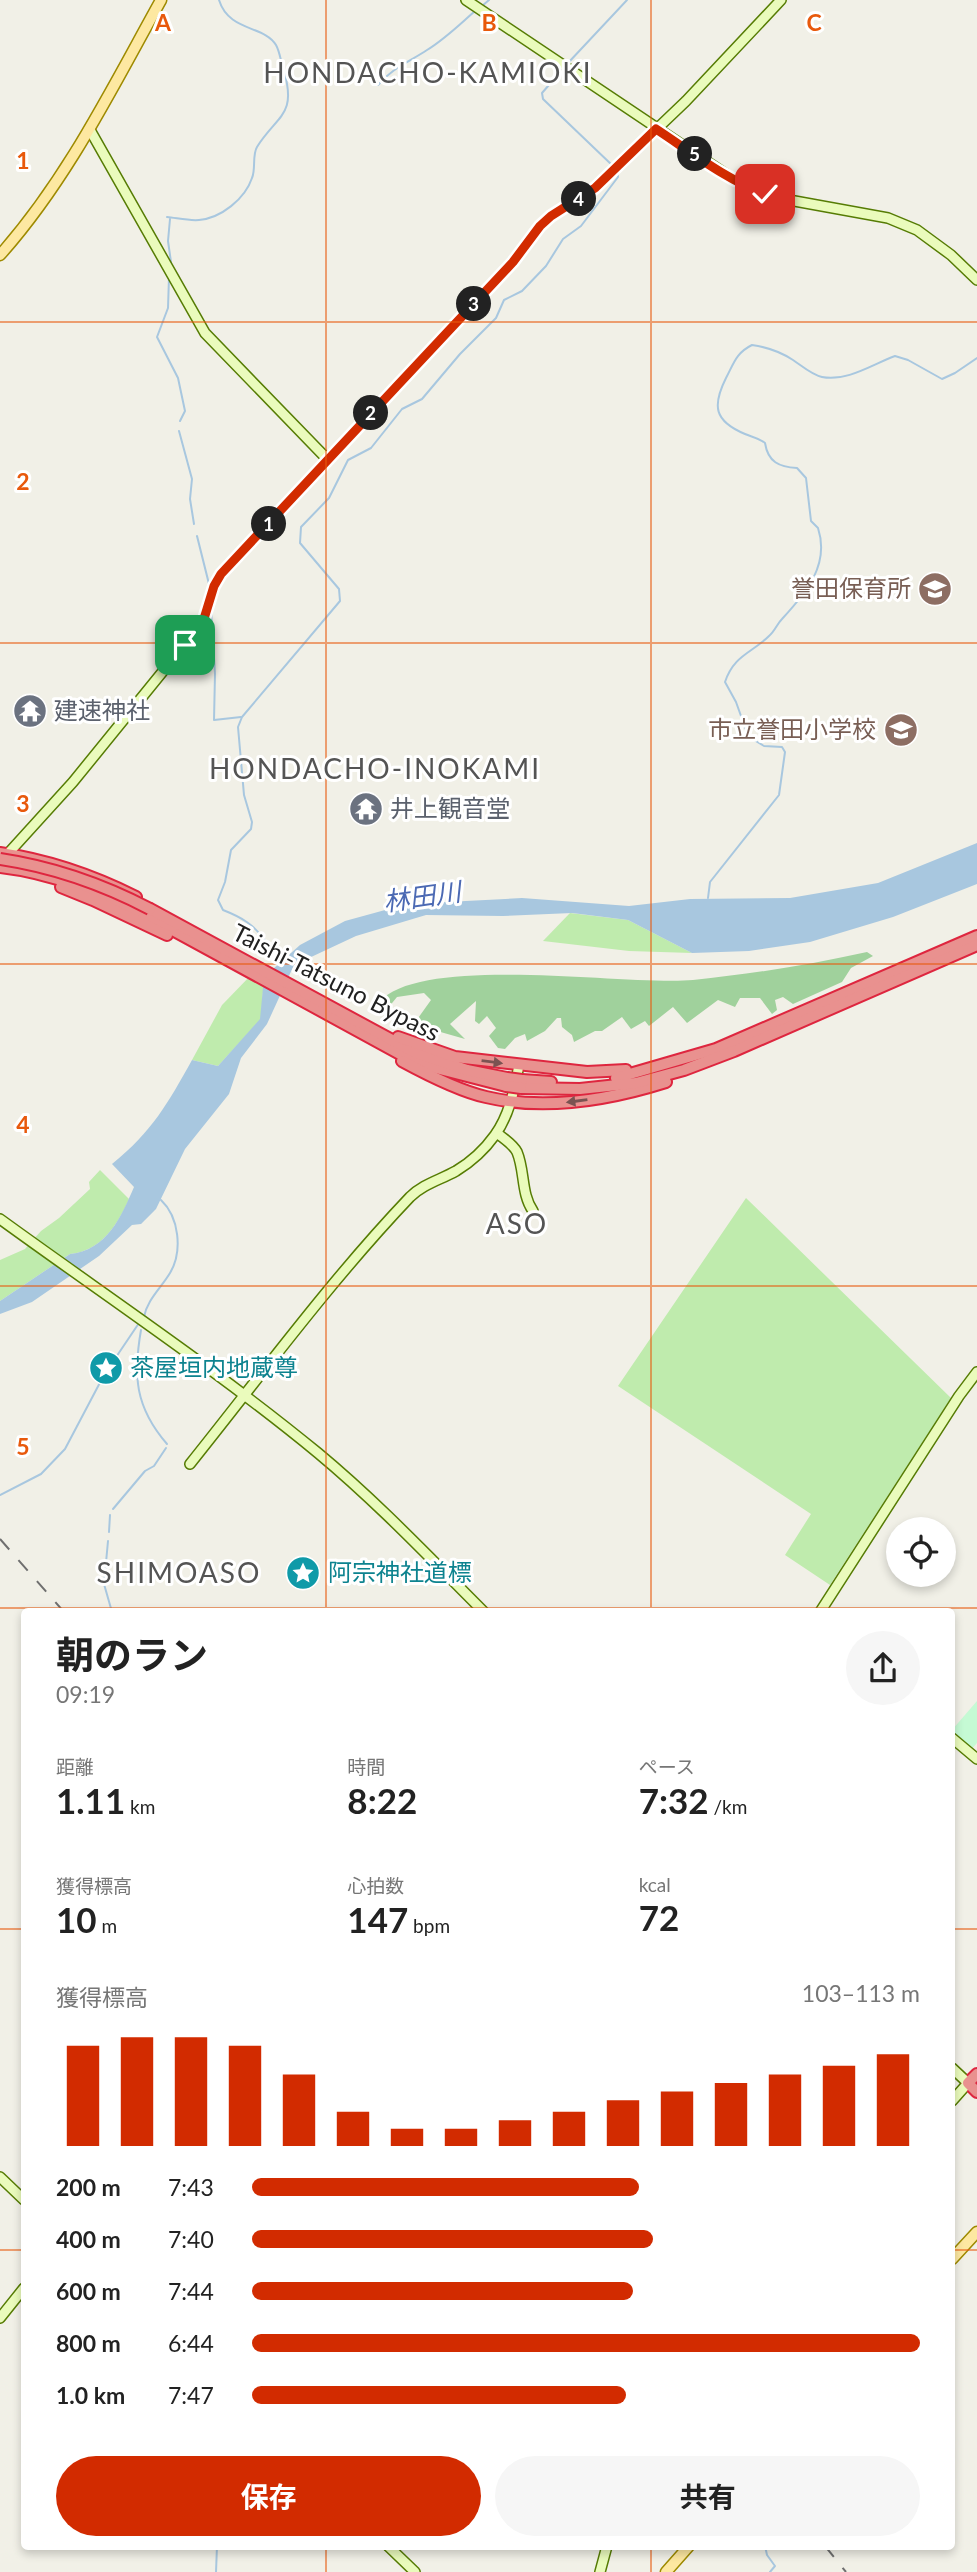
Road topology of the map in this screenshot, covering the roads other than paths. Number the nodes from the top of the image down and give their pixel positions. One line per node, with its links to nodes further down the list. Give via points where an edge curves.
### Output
1 (161, 0): 5 (main road)
2 (466, 0): 4 (street)
3 (781, 0): 4 (street)
4 (656, 129): 7 (street, via 745,187 888,218 917,230); 8 (street, via 595,188 540,226 513,262)
5 (90, 130): 6 (main road, via 38,209); 8 (street, via 205,333)
6 (0, 255)
7 (977, 280)
8 (328, 460): 9 (street, via 221,574 203,622 74,782)
9 (1, 859): 11 (highway, Taishi-Tatsuno Bypass, bridge, via 68,874 111,890); 11 (highway, bridge, via 60,865 94,877)
10 (0, 873): 11 (highway)
11 (149, 914): 14 (highway, Taishi-Tatsuno Bypass); 14 (highway, Taishi-Tatsuno Bypass, via 192,931)
12 (977, 934): 19 (highway, Taishi-Tatsuno Bypass, via 716,1049)
13 (977, 946): 17 (highway, Taishi-Tatsuno Bypass)
14 (249, 968): 15 (highway, Taishi-Tatsuno Bypass)
15 (332, 1014): 16 (highway, Taishi-Tatsuno Bypass); 18 (highway, one-way to 18, via 455,1057); 20 (highway, Taishi-Tatsuno Bypass, via 416,1053)
16 (356, 1032): 20 (highway, Taishi-Tatsuno Bypass, via 432,1067); 22 (highway, via 413,1067 484,1097)
17 (734, 1051): 21 (highway, Taishi-Tatsuno Bypass, via 636,1083 580,1089); 22 (highway, one-way to 22, via 687,1075 643,1089 547,1105)
18 (519, 1065): 19 (highway, via 587,1072); 22 (street)
19 (653, 1069): 21 (highway, Taishi-Tatsuno Bypass, via 622,1078)
20 (507, 1082): 21 (highway, Taishi-Tatsuno Bypass, bridge)
21 (522, 1084)
22 (511, 1101): 23 (street)
23 (496, 1133): 24 (street, via 517,1153 527,1203); 27 (street, via 468,1163 413,1195 368,1243)
24 (533, 1211)
25 (0, 1219): 27 (street)
26 (977, 1372): 30 (street)
27 (244, 1396): 28 (street); 29 (street, via 349,1481)
28 (190, 1464)
29 (480, 1608)
30 (823, 1608)
31 (955, 1741): 32 (street)
32 (977, 1759)
33 (955, 2071): 35 (street)
34 (977, 2074): 35 (highway)
35 (968, 2084): 36 (highway); 37 (street)
36 (977, 2092)
37 (955, 2098)
38 (0, 2176): 39 (street)
39 (21, 2197)
40 (977, 2232): 41 (main road)
41 (955, 2256)
42 (21, 2292): 43 (street)
43 (0, 2318)
44 (392, 2550): 47 (street)
45 (606, 2550): 48 (street)
46 (685, 2550): 49 (main road)
47 (415, 2572)
48 (600, 2572)
49 (666, 2572)

